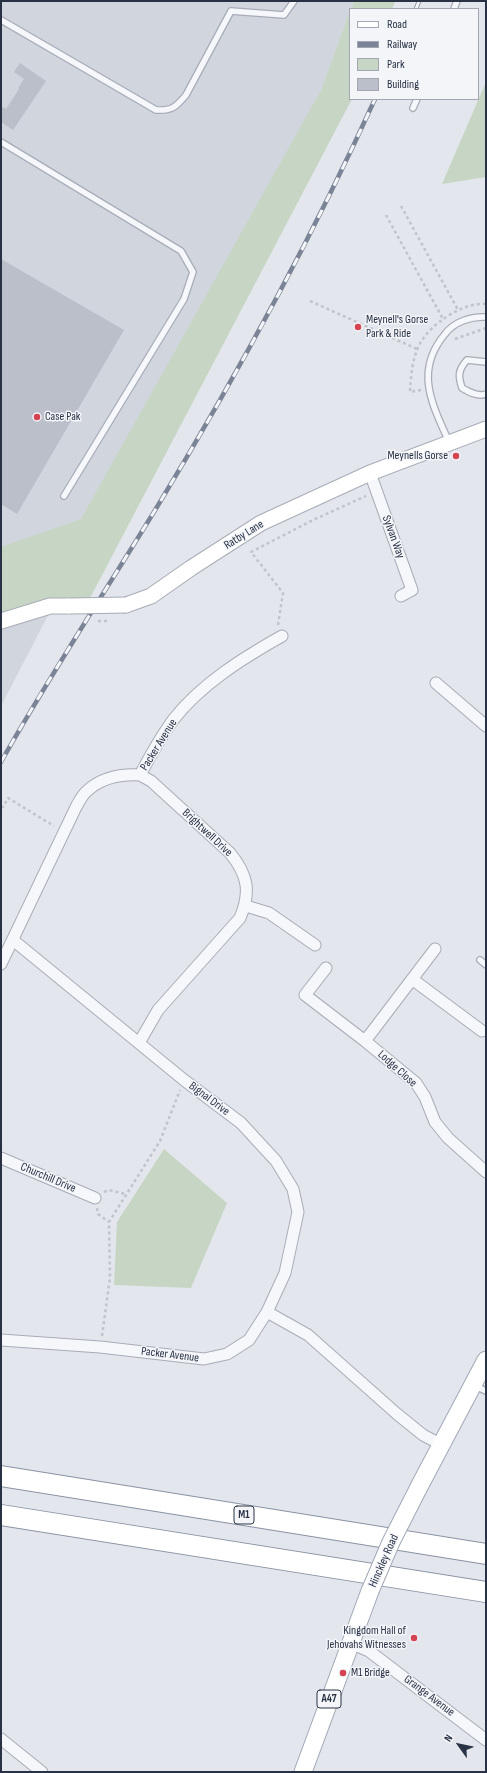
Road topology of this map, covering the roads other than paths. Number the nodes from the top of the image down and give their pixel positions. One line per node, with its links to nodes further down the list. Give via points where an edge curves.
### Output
1 (294, 1): 2 (lane, via 284,15 231,11 186,95 177,106 168,111 156,110)
2 (1, 20)
3 (417, 100): 4 (lane)
4 (413, 108)
5 (1, 142): 12 (lane, via 181,251 193,272 184,299)
6 (486, 317): 10 (lane, via 455,324 437,343 430,358 427,379 436,413)
7 (486, 362): 8 (lane, via 467,360 458,376 462,388 483,396)
8 (486, 394)
9 (486, 429): 10 (main road, Ratby Lane)
10 (449, 443): 11 (main road, Ratby Lane)
11 (370, 473): 13 (street, Sylvan Way, via 412,590); 14 (main road, Ratby Lane, bridge, via 261,523 151,596 126,605 50,606)
12 (64, 496)
13 (401, 596)
14 (1, 620)
15 (282, 636): 18 (street, Packer Avenue, via 247,656 195,698 174,719)
16 (436, 683): 17 (street)
17 (486, 726)
18 (140, 775): 19 (street, Brightwell Drive, via 151,781 239,864 248,889); 20 (street, Packer Avenue, via 127,774 106,778 86,792 76,807)
19 (246, 906): 21 (street, via 269,913); 30 (street, Brightwell Drive, via 240,918 158,1010)
20 (13, 940): 24 (street, Packer Avenue); 30 (street, Bignal Drive)
21 (315, 945)
22 (435, 949): 27 (street)
23 (480, 960): 25 (lane)
24 (1, 964)
25 (486, 965)
26 (326, 968): 29 (street, Lodge Close, via 305,995)
27 (412, 979): 28 (street); 29 (street)
28 (482, 1031)
29 (365, 1041): 32 (street, Lodge Close, via 416,1083 435,1122 448,1138)
30 (139, 1043): 34 (street, Bignal Drive, via 241,1123 276,1161 293,1189 298,1212 293,1240 285,1273)
31 (1, 1158): 33 (street, Churchill Drive)
32 (486, 1172)
33 (95, 1198)
34 (267, 1312): 35 (street, Packer Avenue, via 249,1340 227,1354 204,1359 100,1347); 38 (street, via 308,1335 397,1414 423,1435)
35 (1, 1340)
36 (486, 1360): 37 (main road, Hinckley Road / A47)
37 (480, 1388): 38 (main road, Hinckley Road / A47)
38 (442, 1445): 43 (main road, Hinckley Road / A47, bridge, via 391,1542)
39 (1, 1476): 41 (highway, M1)
40 (1, 1515): 42 (highway)
41 (486, 1554)
42 (486, 1592)
43 (350, 1643): 45 (street, Grange Avenue, via 369,1651); 47 (main road, Hinckley Road / A47)
44 (1, 1738): 46 (street)
45 (486, 1740)
46 (42, 1772)
47 (303, 1772)

